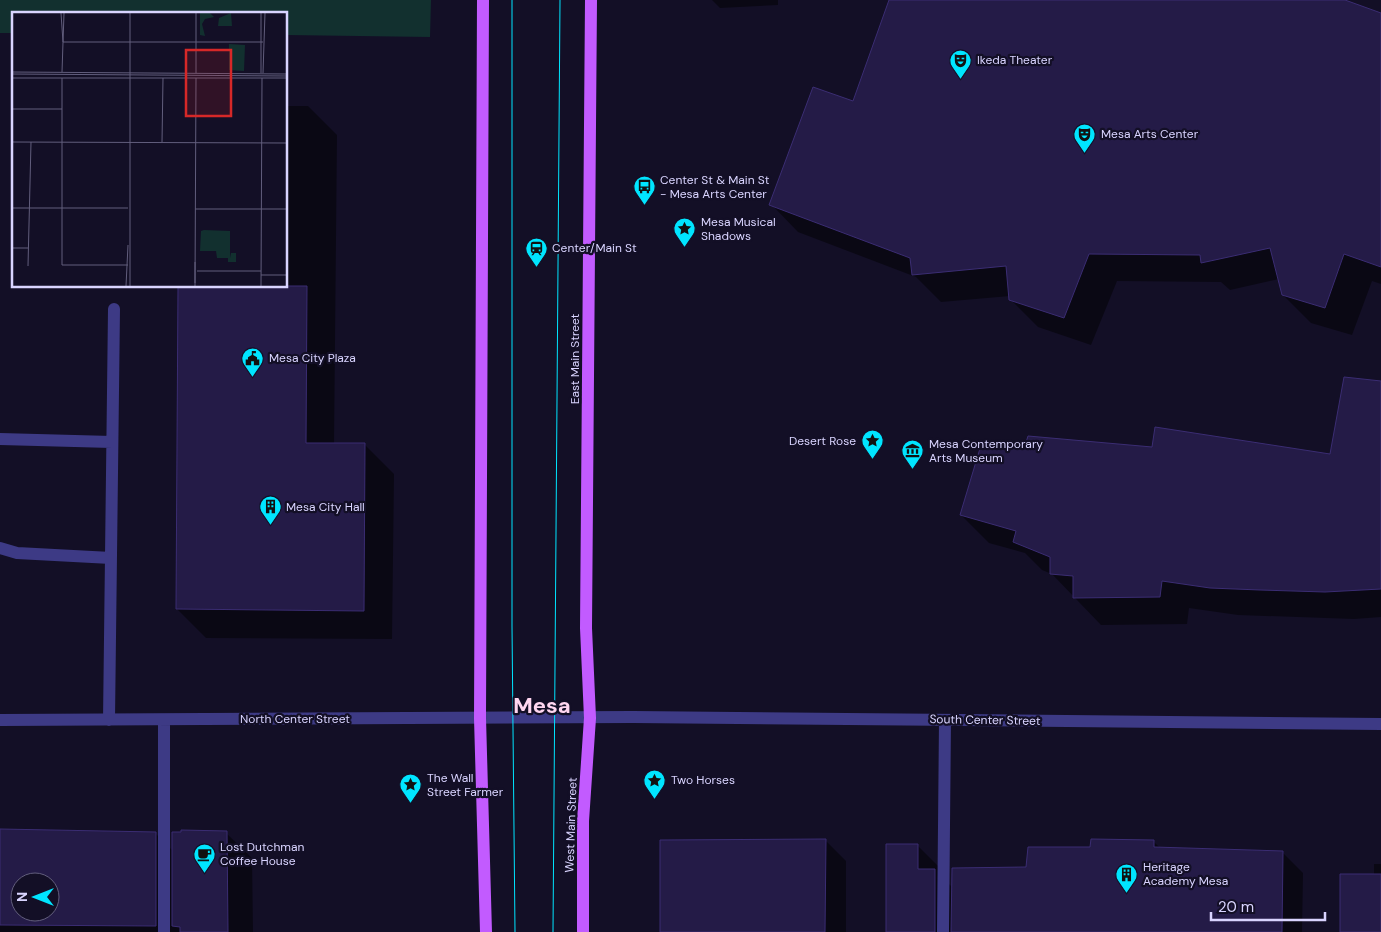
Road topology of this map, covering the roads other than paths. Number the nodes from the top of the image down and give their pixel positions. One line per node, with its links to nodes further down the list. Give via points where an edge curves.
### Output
1 (482, 0): 8 (main road)
2 (591, 0): 9 (main road, East Main Street, via 586,628)
3 (114, 309): 5 (street)
4 (0, 439): 5 (street)
5 (112, 442): 7 (street)
6 (0, 548): 7 (street)
7 (111, 558): 11 (street)
8 (480, 718): 9 (street, North Center Street); 12 (street, North Center Street); 16 (main road)
9 (590, 718): 13 (street, South Center Street); 17 (main road, West Main Street, via 583,821)
10 (0, 720): 11 (street, North Center Street)
11 (108, 720): 12 (street, North Center Street)
12 (164, 720): 15 (street)
13 (945, 720): 14 (street, South Center Street); 18 (street)
14 (1381, 724)
15 (164, 932)
16 (486, 932)
17 (583, 932)
18 (943, 932)

